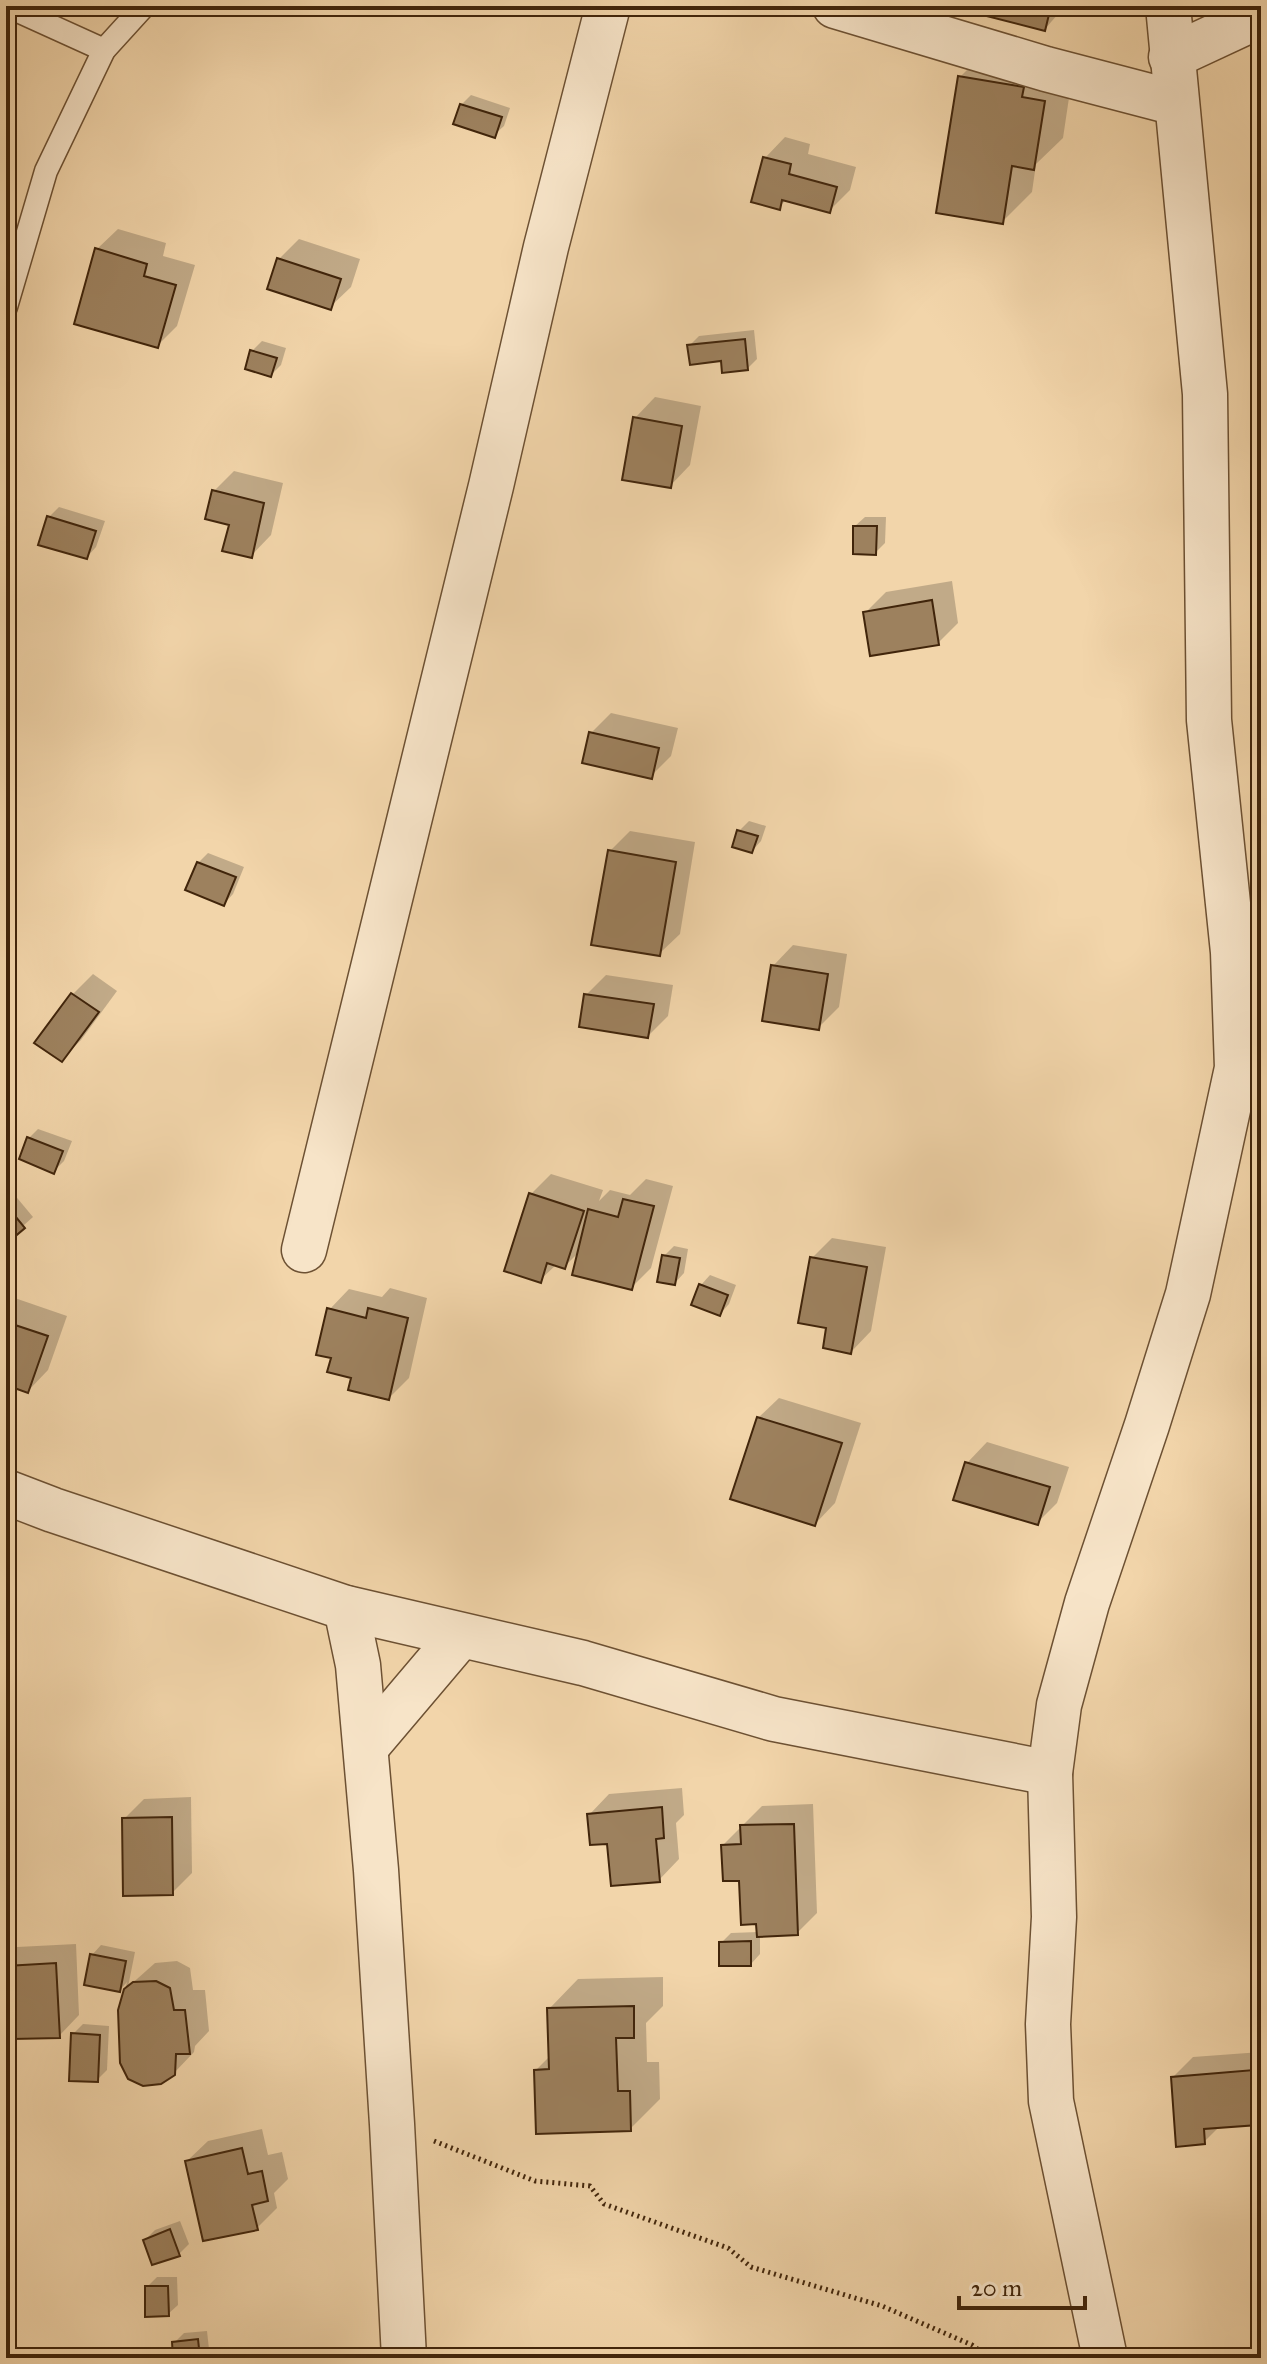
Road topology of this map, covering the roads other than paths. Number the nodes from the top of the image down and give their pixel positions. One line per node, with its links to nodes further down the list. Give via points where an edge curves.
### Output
1 (7, 6): 7 (lane)
2 (144, 6): 7 (lane)
3 (608, 6): 11 (street)
4 (835, 6): 9 (street)
5 (1168, 6): 8 (street)
6 (1261, 15): 8 (street)
7 (104, 50): 10 (lane, via 46,171)
8 (1171, 57): 9 (street)
9 (1176, 103): 16 (street, via 1205,394 1209,720 1233,952 1237,1068 1188,1294 1087,1603 1059,1705)
10 (8, 297)
11 (304, 1250)
12 (6, 1492): 13 (street)
13 (346, 1608): 14 (street); 15 (street)
14 (460, 1636): 15 (street); 16 (street, via 583,1663 774,1719)
15 (366, 1747): 17 (street)
16 (1050, 1773): 18 (street, via 1051,2101)
17 (404, 2358)
18 (1105, 2358)

